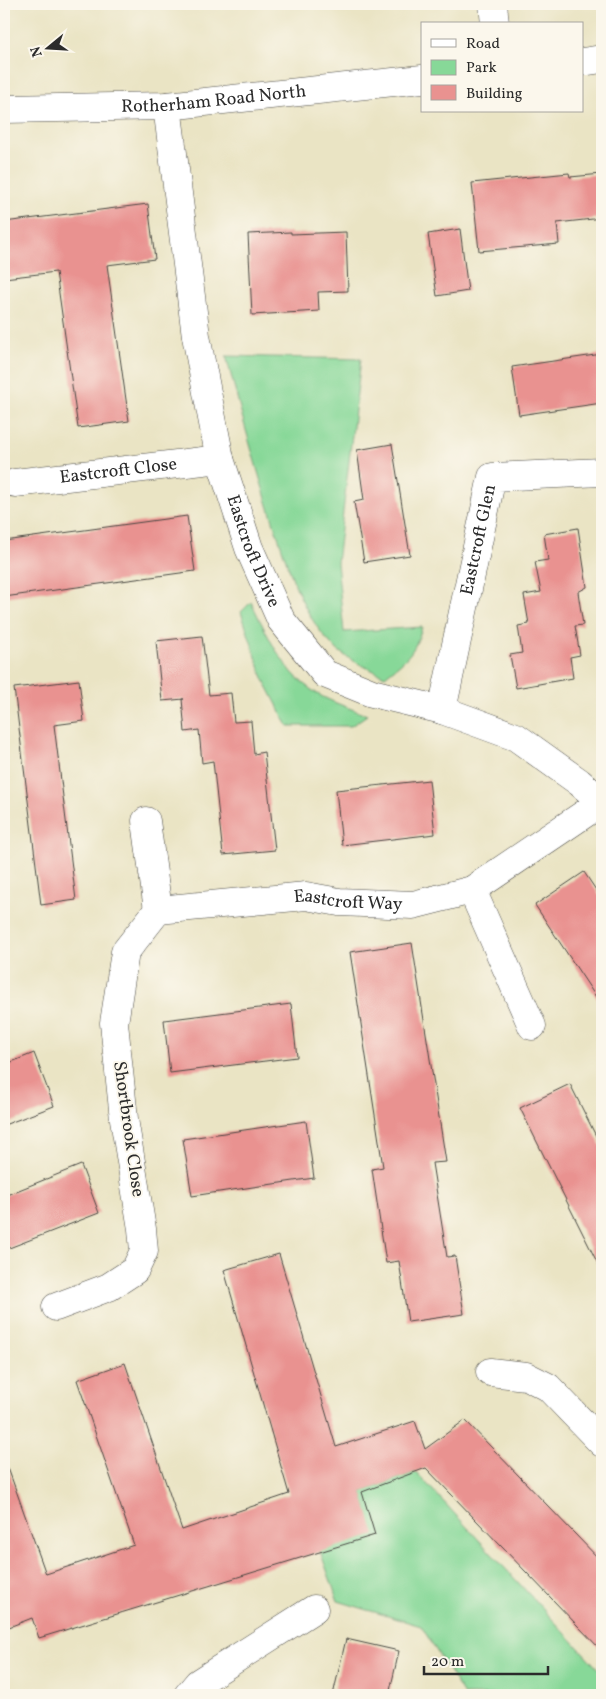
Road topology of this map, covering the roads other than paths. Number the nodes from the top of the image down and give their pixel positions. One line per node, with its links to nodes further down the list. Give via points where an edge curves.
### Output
1 (493, 4): 2 (street)
2 (495, 22)
3 (602, 59): 4 (street)
4 (584, 62)
5 (421, 80): 6 (street, Rotherham Road North)
6 (167, 106): 7 (street, Rotherham Road North); 8 (street, Eastcroft Drive, via 196,336)
7 (4, 109)
8 (220, 459): 10 (street, Eastcroft Close); 11 (street, Eastcroft Drive, via 250,548 281,620 325,674 372,693)
9 (602, 472): 11 (street, Eastcroft Glen, via 492,477)
10 (15, 483)
11 (442, 710): 12 (street, Eastcroft Drive, via 516,737)
12 (602, 802): 14 (street, Eastcroft Way)
13 (146, 821): 15 (street)
14 (472, 890): 15 (street, Eastcroft Way, via 413,905 339,902 306,896); 16 (street)
15 (158, 910): 17 (street, Shortbrook Close, via 125,952 114,1023 124,1119 144,1251 135,1270 109,1287)
16 (532, 1026)
17 (56, 1307)
18 (490, 1372): 19 (street, via 526,1376 548,1387)
19 (602, 1443)
20 (314, 1610): 21 (street, via 198,1684)
21 (188, 1695)

